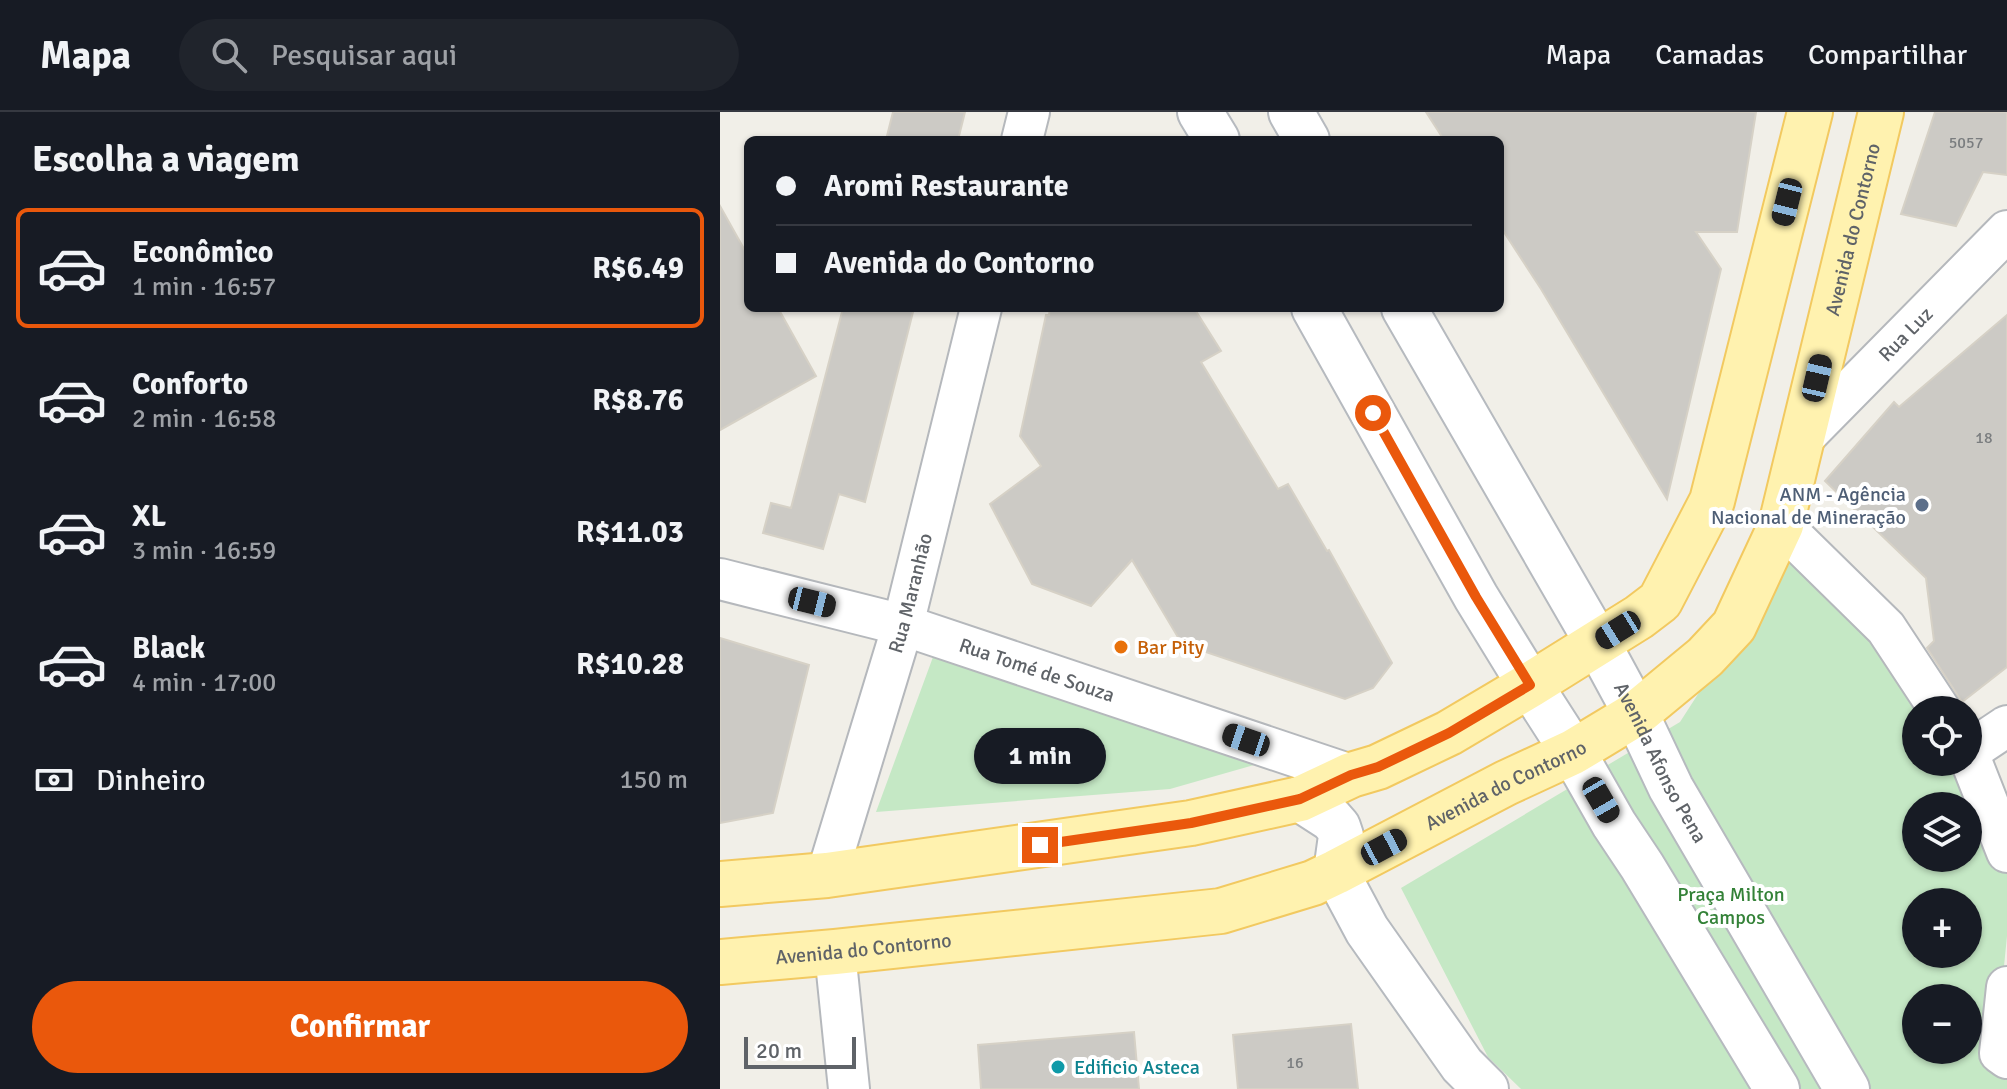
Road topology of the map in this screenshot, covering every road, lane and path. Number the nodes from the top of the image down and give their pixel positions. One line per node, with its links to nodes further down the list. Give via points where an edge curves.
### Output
1 (1029, 112): 6 (street)
2 (1200, 112): 7 (main road)
3 (1291, 112): 8 (main road)
4 (1810, 112): 17 (main road, via 1712,501 1660,601)
5 (1881, 112): 13 (main road, Avenida do Contorno)
6 (1023, 136)
7 (1215, 136)
8 (1305, 136)
9 (2007, 231): 13 (street, Rua Luz)
10 (980, 312): 16 (street, Rua Maranhão)
11 (1316, 312): 18 (main road)
12 (1406, 312): 17 (main road, Avenida Afonso Pena)
13 (1803, 438): 14 (main road, Avenida do Contorno)
14 (1781, 525): 19 (street, via 1886,628); 20 (main road, Avenida do Contorno, via 1734,626)
15 (720, 579): 16 (street, Rua Tomé de Souza)
16 (903, 625): 24 (street, Rua Tomé de Souza); 29 (street, Rua Maranhão)
17 (1597, 642): 18 (main road); 20 (main road, Avenida Afonso Pena)
18 (1530, 685): 23 (main road); 24 (main road, via 1449,733)
19 (1931, 696)
20 (1636, 714): 23 (main road, Avenida do Contorno); 38 (main road, Avenida Afonso Pena, via 1671,788)
21 (2007, 726): 22 (street)
22 (1982, 743)
23 (1573, 752): 28 (main road, Avenida do Contorno); 37 (main road)
24 (1351, 775): 26 (main road)
25 (1977, 776): 27 (street)
26 (1300, 799): 28 (main road, via 1338,827); 29 (main road, via 1191,823)
27 (2007, 852)
28 (1336, 872): 31 (main road, Avenida do Contorno, via 1221,911); 36 (main road, via 1376,942 1462,1065)
29 (827, 875): 30 (main road)
30 (720, 884)
31 (835, 952): 32 (main road, Avenida do Contorno); 35 (street)
32 (720, 962)
33 (2007, 987): 34 (street, via 2000,1053)
34 (2007, 1058)
35 (849, 1089)
36 (1486, 1089)
37 (1777, 1089)
38 (1847, 1089)

